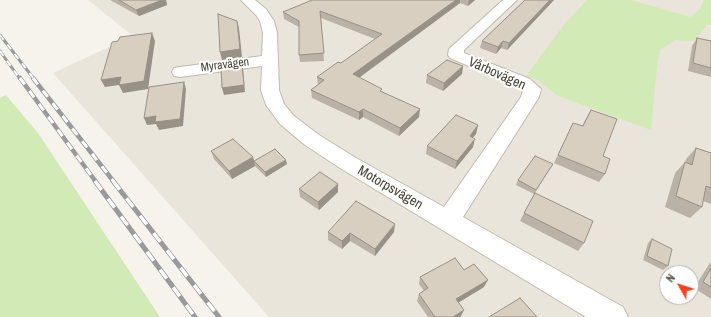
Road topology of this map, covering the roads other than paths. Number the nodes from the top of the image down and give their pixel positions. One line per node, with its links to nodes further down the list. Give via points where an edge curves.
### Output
1 (510, 0): 5 (street, Vårbovägen, via 458,49 456,55 524,83 532,89 530,97)
2 (251, 1): 3 (street, Motorpsvägen, via 267,21 270,33)
3 (270, 60): 4 (street, Myravägen, via 224,64); 5 (street, Motorpsvägen, via 270,90 275,105 287,120 348,163)
4 (180, 72)
5 (447, 221): 6 (street, Motorpsvägen)
6 (613, 317)

